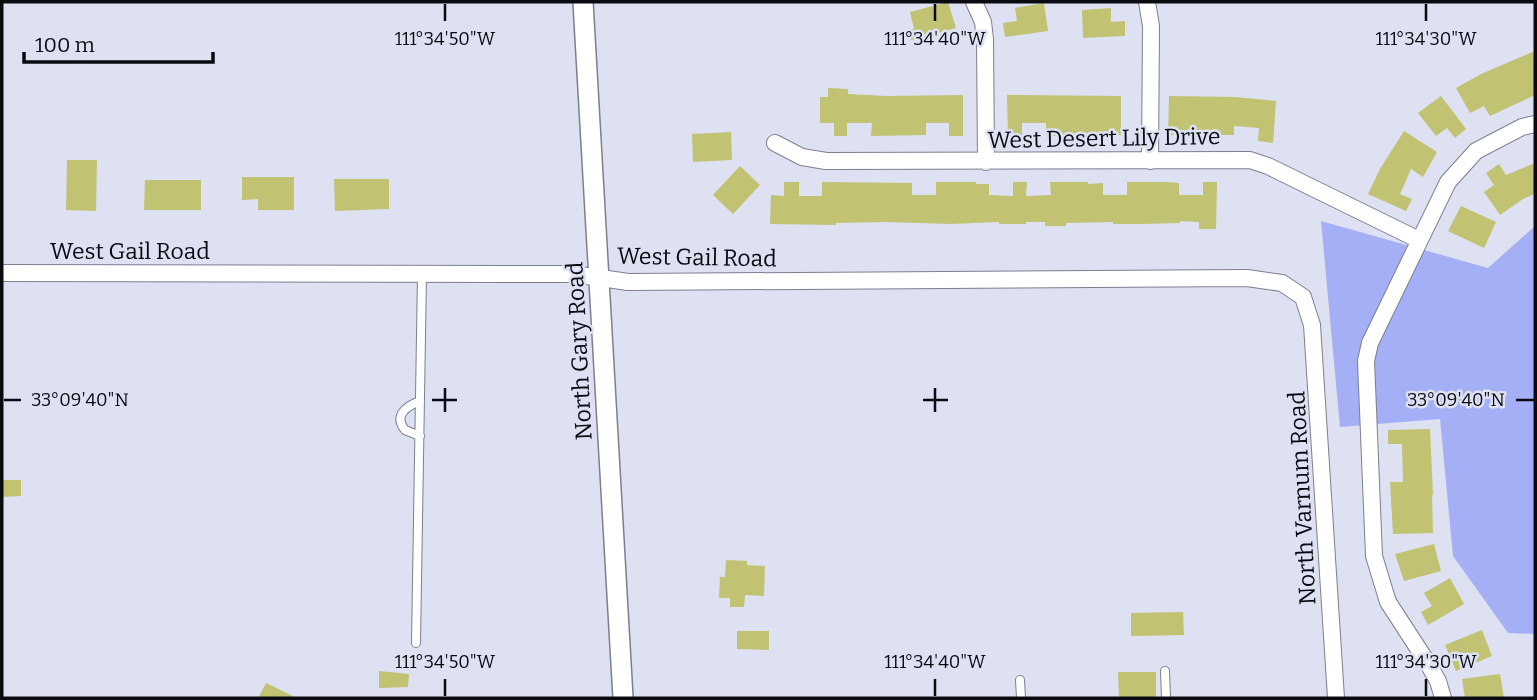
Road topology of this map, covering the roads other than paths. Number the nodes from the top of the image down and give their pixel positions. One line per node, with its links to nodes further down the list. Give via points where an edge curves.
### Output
1 (583, 2): 11 (street, North Gary Road)
2 (974, 2): 7 (street, via 985,39)
3 (1147, 2): 6 (street, via 1151,26)
4 (1535, 124): 8 (street, via 1476,151 1448,182)
5 (775, 143): 7 (street, West Desert Lily Drive, via 802,157 826,161)
6 (1150, 161): 7 (street, West Desert Lily Drive); 8 (street, West Desert Lily Drive, via 1250,160)
7 (986, 162)
8 (1419, 240): 22 (street, via 1370,343 1365,380 1374,556 1399,621 1433,671)
9 (2, 273): 10 (street, West Gail Road)
10 (422, 274): 11 (street, West Gail Road); 13 (lane)
11 (599, 277): 12 (street, West Gail Road, via 628,282 1247,278 1282,283); 18 (street, North Gary Road)
12 (1303, 297): 21 (street, North Varnum Road, via 1316,356)
13 (420, 401): 14 (lane); 14 (lane, via 407,406 400,420 405,430)
14 (419, 436): 15 (lane)
15 (416, 643)
16 (1165, 671): 20 (lane)
17 (1020, 680): 19 (lane)
18 (623, 698)
19 (1021, 698)
20 (1166, 698)
21 (1336, 698)
22 (1443, 698)

